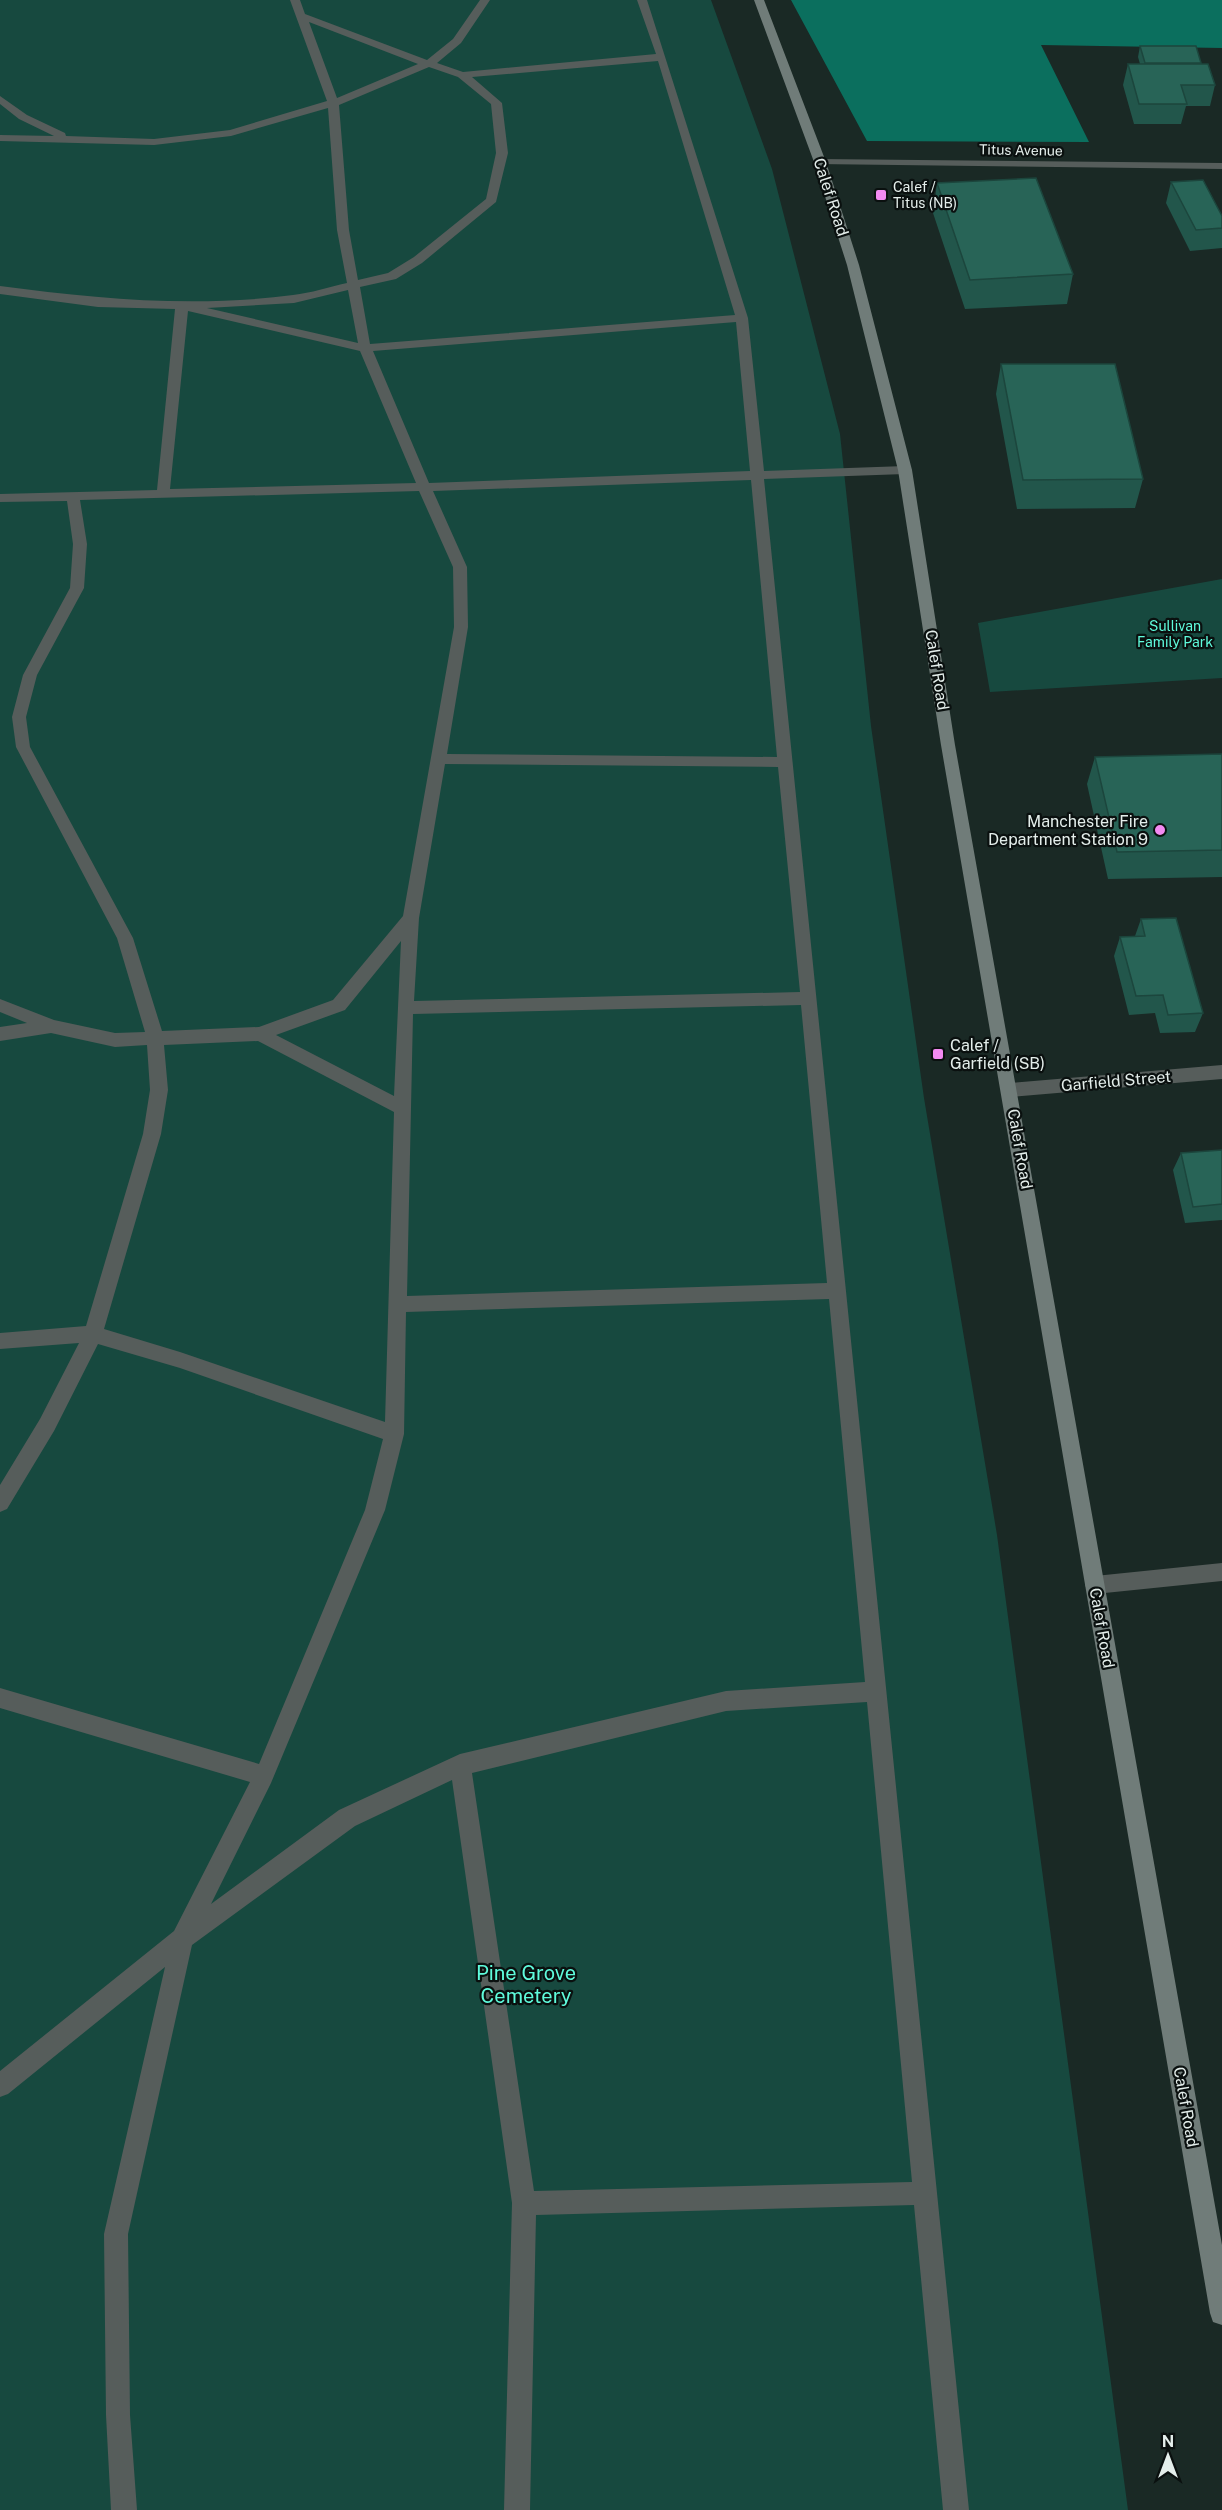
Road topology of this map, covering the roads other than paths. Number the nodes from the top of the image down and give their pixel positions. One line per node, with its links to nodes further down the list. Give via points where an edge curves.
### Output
1 (485, 0): 6 (street, via 457,41)
2 (642, 0): 5 (street)
3 (759, 0): 12 (main road, Calef Road)
4 (299, 8): 6 (street, via 387,50); 9 (street)
5 (662, 57): 7 (street); 17 (street)
6 (430, 63): 7 (street); 9 (street)
7 (462, 75): 14 (street, via 496,103 498,111 502,153 492,200 392,276)
8 (0, 99): 11 (street, via 23,117)
9 (333, 103): 11 (street, via 231,133 154,142); 14 (street, via 343,230)
10 (0, 138): 11 (street)
11 (71, 140)
12 (820, 162): 13 (street, Titus Avenue); 19 (main road, Calef Road, via 853,265)
13 (1222, 166)
14 (353, 284): 16 (street, via 294,299); 18 (street)
15 (0, 290): 16 (street, via 98,303)
16 (182, 306): 18 (street); 22 (street)
17 (742, 318): 18 (street); 20 (street)
18 (365, 348): 21 (street)
19 (905, 470): 20 (street); 36 (main road, Calef Road, via 948,745)
20 (756, 475): 21 (street); 26 (street)
21 (425, 487): 22 (street); 25 (street, via 460,567 461,627)
22 (163, 493): 23 (street)
23 (73, 496): 24 (street); 34 (street, via 80,544 77,588 30,675 19,717 23,747 125,938)
24 (0, 498)
25 (439, 759): 26 (street); 27 (street)
26 (784, 762): 28 (street)
27 (411, 918): 30 (street); 33 (street, via 339,1005)
28 (807, 998): 30 (street); 38 (street)
29 (0, 1005): 31 (street)
30 (405, 1008): 37 (street)
31 (51, 1026): 32 (street); 34 (street, via 115,1040)
32 (0, 1034)
33 (260, 1034): 34 (street); 37 (street)
34 (155, 1037): 40 (street, via 159,1090 152,1134)
35 (1222, 1072): 36 (street, Garfield Street)
36 (1010, 1090): 45 (main road, Calef Road)
37 (402, 1108): 39 (street)
38 (836, 1291): 39 (street); 46 (street)
39 (398, 1304): 42 (street)
40 (93, 1334): 41 (street); 42 (street); 43 (street, via 47,1425)
41 (0, 1341)
42 (394, 1434): 49 (street, via 375,1510)
43 (0, 1503)
44 (1222, 1572): 45 (street)
45 (1095, 1585): 54 (main road, Calef Road)
46 (875, 1691): 48 (street, via 726,1701); 52 (street)
47 (0, 1698): 49 (street)
48 (460, 1765): 50 (street, via 347,1818); 53 (street)
49 (264, 1776): 50 (street)
50 (182, 1939): 51 (street); 56 (street, via 116,2234 118,2415)
51 (0, 2086)
52 (925, 2193): 53 (street); 58 (street)
53 (524, 2203): 57 (street)
54 (1220, 2284): 55 (main road, Calef Road)
55 (1222, 2313)
56 (124, 2510)
57 (517, 2510)
58 (956, 2510)

